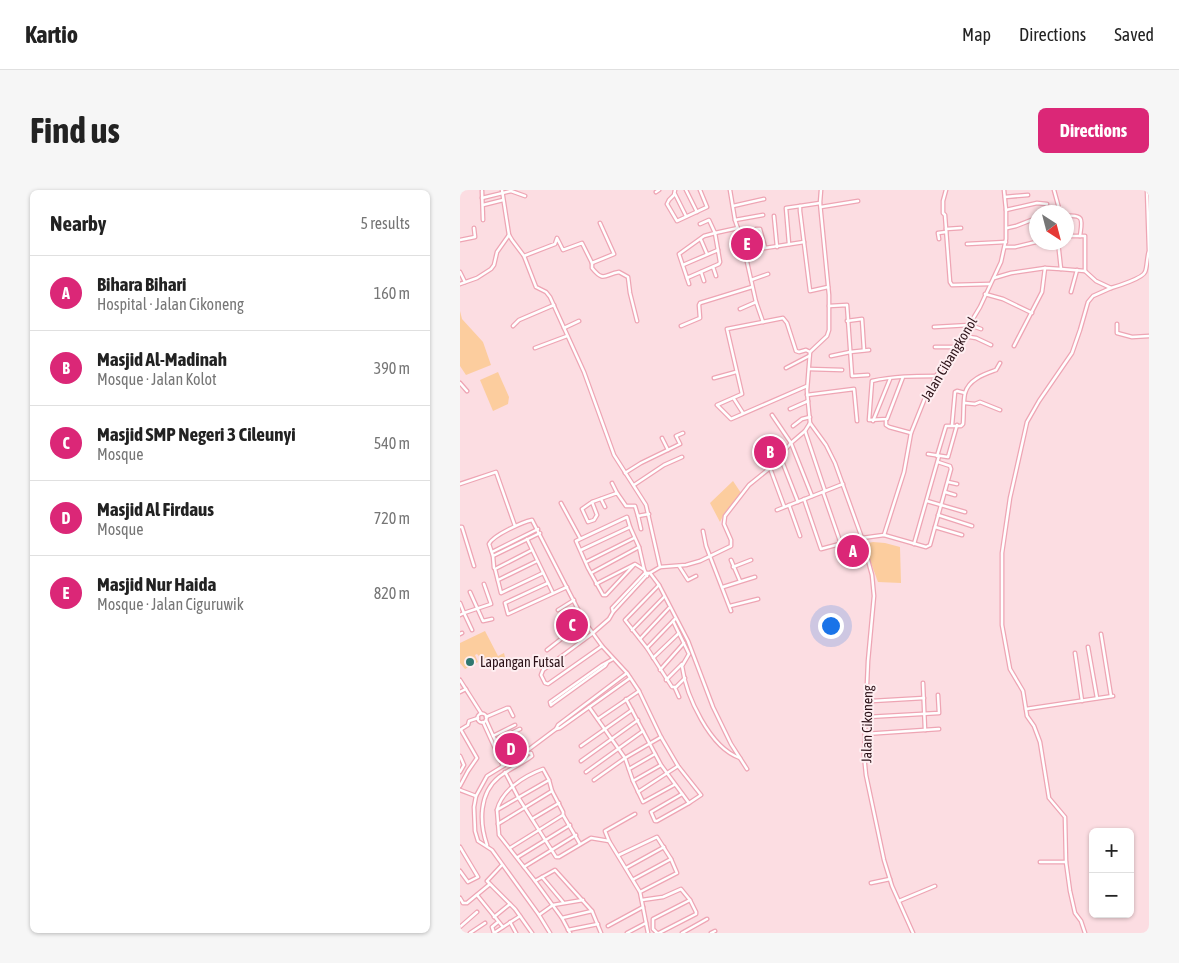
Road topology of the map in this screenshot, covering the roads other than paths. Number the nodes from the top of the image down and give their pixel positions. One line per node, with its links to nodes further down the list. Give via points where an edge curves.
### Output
1 (686, 190): 27 (street)
2 (700, 190): 27 (street, via 707,206)
3 (730, 190): 23 (street)
4 (821, 190): 19 (street)
5 (946, 190): 42 (street, via 943,201)
6 (1004, 190): 14 (street, Jalan Cibangkonol)
7 (1054, 190): 21 (street)
8 (1147, 190): 50 (street)
9 (482, 191): 15 (street)
10 (502, 191): 13 (street); 15 (street); 17 (street)
11 (675, 192): 30 (street); 30 (street, via 668,205 676,221)
12 (1028, 195): 14 (street)
13 (525, 196)
14 (1005, 197): 26 (street, Jalan Cibangkonol)
15 (482, 198): 22 (street)
16 (764, 199): 23 (street)
17 (504, 200): 22 (street); 44 (street)
18 (858, 201): 25 (street)
19 (820, 202): 24 (street); 25 (street)
20 (1047, 204): 26 (street)
21 (1058, 205)
22 (483, 206): 32 (street)
23 (733, 206): 33 (street)
24 (800, 206): 51 (street); 55 (street, via 786,208)
25 (821, 207): 84 (street)
26 (1006, 210): 40 (street, Jalan Cibangkonol)
27 (697, 212): 30 (street)
28 (763, 215): 33 (street)
29 (1074, 215): 46 (street, via 1082,220)
30 (686, 216)
31 (774, 216): 57 (street)
32 (483, 220)
33 (736, 220): 38 (street)
34 (1029, 221): 40 (street)
35 (600, 223): 64 (street, via 614,254)
36 (700, 224): 43 (street, via 708,220)
37 (474, 228): 48 (street, via 475,237)
38 (738, 228): 43 (street); 61 (street)
39 (961, 228): 42 (street)
40 (1007, 228): 52 (street, Jalan Cibangkonol)
41 (756, 229): 56 (street, via 760,229)
42 (946, 230): 47 (street, via 938,233); 82 (street, via 950,284)
43 (716, 233): 49 (street); 59 (street)
44 (509, 234): 63 (street); 79 (street, via 497,252 492,268)
45 (1074, 236): 46 (street)
46 (1080, 236): 70 (street, via 1085,238)
47 (939, 239)
48 (460, 240)
49 (701, 240): 62 (street); 65 (street, via 678,254)
50 (1148, 240): 85 (street, via 1144,273)
51 (804, 242): 55 (street); 84 (street, via 810,291)
52 (1006, 242): 53 (street); 58 (street, Jalan Cibangkonol)
53 (967, 244)
54 (1029, 244): 58 (street)
55 (790, 245): 57 (street)
56 (765, 247): 57 (street); 61 (street)
57 (777, 247)
58 (1005, 248): 76 (street, Jalan Cibangkonol)
59 (718, 250): 62 (street); 66 (street, via 720,264)
60 (1059, 250): 68 (street)
61 (745, 251): 78 (street)
62 (707, 254): 65 (street)
63 (524, 256): 64 (street, via 555,244 557,238 563,250 582,243); 89 (street, via 536,287 548,294)
64 (592, 263): 94 (street, via 592,268 602,278 619,272 628,277)
65 (682, 266): 75 (street)
66 (713, 267): 72 (street); 74 (street)
67 (1045, 268): 68 (street); 76 (street, via 1011,272); 92 (street, via 1042,292)
68 (1060, 269): 69 (street)
69 (1077, 270): 70 (street); 86 (street)
70 (1085, 271): 85 (street)
71 (460, 272): 79 (street)
72 (701, 272): 75 (street); 77 (street)
73 (768, 274): 78 (street)
74 (716, 276)
75 (687, 278): 81 (street)
76 (994, 278): 82 (street, Jalan Cibangkonol)
77 (704, 280)
78 (751, 280): 83 (street)
79 (465, 282): 80 (street)
80 (460, 284)
81 (689, 284)
82 (990, 284): 87 (street, Jalan Cibangkonol)
83 (752, 287): 88 (street); 100 (street, via 700,302 700,318)
84 (828, 287): 90 (street)
85 (1111, 288): 287 (street, via 1093,296 1088,302 1072,353 1031,416 1012,489 1002,553 1002,625 1010,668 1023,692)
86 (1071, 292)
87 (985, 294): 92 (street); 98 (street, Jalan Cibangkonol)
88 (756, 302): 91 (street); 96 (street)
89 (554, 305): 99 (street, via 519,320); 102 (street)
90 (829, 306): 95 (street, via 846,305); 114 (street, via 829,333)
91 (740, 308)
92 (1032, 314): 108 (street)
93 (578, 321): 102 (street)
94 (637, 321)
95 (847, 321): 112 (street, via 862,319); 115 (street)
96 (763, 322): 114 (street, via 784,318 796,351); 122 (street, via 727,329)
97 (1117, 324): 106 (street, via 1117,333 1132,337)
98 (970, 325): 101 (street); 103 (street); 105 (street, Jalan Cibangkonol)
99 (513, 326)
100 (681, 326)
101 (934, 327)
102 (564, 328): 104 (street)
103 (981, 329)
104 (568, 336): 111 (street); 161 (street, via 614,455)
105 (963, 336): 107 (street); 110 (street, Jalan Cibangkonol)
106 (1149, 336)
107 (991, 345)
108 (1014, 346)
109 (935, 347): 110 (street)
110 (956, 347): 124 (street, Jalan Cibangkonol)
111 (535, 348)
112 (864, 350): 113 (street); 115 (street)
113 (869, 350)
114 (810, 352): 116 (street)
115 (850, 352): 117 (street); 123 (street, via 852,376)
116 (810, 356): 119 (street); 120 (street)
117 (831, 356)
118 (1000, 363): 131 (street, via 996,370 982,374)
119 (786, 368)
120 (809, 369): 121 (street); 129 (street)
121 (842, 370)
122 (736, 372): 126 (street); 133 (street, via 742,394)
123 (868, 375)
124 (936, 376): 125 (street); 150 (street, Jalan Cibangkonol)
125 (903, 377): 127 (street); 141 (street)
126 (714, 378)
127 (890, 379): 143 (street); 143 (street, via 871,383 868,418)
128 (460, 383): 130 (street)
129 (807, 386): 132 (street); 138 (street)
130 (468, 390)
131 (965, 393): 135 (street); 145 (street, via 954,392)
132 (807, 396): 134 (street); 142 (street, via 854,390)
133 (734, 399): 138 (street); 138 (street, via 717,405 732,419)
134 (808, 401): 136 (street); 140 (street)
135 (965, 403): 137 (street, via 980,402); 146 (street, via 963,423)
136 (790, 409)
137 (1000, 410)
138 (743, 414)
139 (772, 416): 152 (street)
140 (810, 417): 144 (street); 147 (street)
141 (886, 420): 143 (street); 150 (street, via 887,426)
142 (857, 421)
143 (873, 421)
144 (810, 423): 148 (street); 167 (street, Jalan Cikoneng, via 830,453)
145 (952, 425): 146 (street); 157 (street, via 944,428)
146 (957, 425): 157 (street, via 948,456)
147 (793, 426)
148 (805, 431): 152 (street); 168 (street)
149 (683, 433): 154 (street, via 676,436 680,444)
150 (912, 433): 197 (street, Jalan Cibangkonol, via 904,472)
151 (662, 438): 154 (street)
152 (791, 443): 156 (street); 172 (street)
153 (755, 448): 156 (street, via 762,454 773,448)
154 (668, 450): 161 (street)
155 (928, 454): 157 (street)
156 (780, 456): 160 (street); 177 (street)
157 (938, 456): 159 (street)
158 (682, 457): 166 (street)
159 (938, 462): 162 (street, via 951,467); 175 (street)
160 (770, 468): 181 (street); 211 (street, via 749,485 724,516 730,546)
161 (626, 473): 166 (street)
162 (948, 482): 165 (street); 169 (street)
163 (612, 483): 170 (street)
164 (460, 484): 188 (street, via 496,472)
165 (957, 484)
166 (633, 485): 185 (street)
167 (841, 485): 168 (street); 202 (street, Jalan Cikoneng)
168 (824, 491): 172 (street); 204 (street)
169 (945, 492): 171 (street); 180 (street)
170 (617, 493): 173 (street); 187 (street, via 626,506 635,506)
171 (955, 495)
172 (812, 496): 174 (street)
173 (601, 499): 176 (street); 182 (street)
174 (804, 499): 177 (street); 204 (street, via 821,549)
175 (927, 501): 180 (street); 205 (street)
176 (592, 502): 176 (street, via 597,515 588,522 582,509)
177 (798, 502): 179 (street)
178 (561, 503): 200 (street)
179 (789, 505): 181 (street); 199 (street)
180 (941, 505): 184 (street); 186 (street)
181 (784, 506): 183 (street)
182 (605, 507)
183 (777, 510)
184 (965, 512)
185 (649, 514): 187 (street); 219 (street)
186 (938, 515): 189 (street); 192 (street)
187 (638, 516): 194 (street)
188 (516, 526): 193 (street, via 532,520); 209 (street, via 491,540)
189 (972, 526)
190 (460, 527): 217 (street)
191 (630, 527): 200 (street, via 625,516); 201 (street); 208 (street)
192 (935, 527): 198 (street); 205 (street, via 928,547)
193 (538, 529): 196 (street); 209 (street)
194 (641, 529)
195 (703, 531): 211 (street)
196 (540, 533): 203 (street); 234 (street)
197 (884, 535): 202 (street); 205 (street)
198 (962, 535)
199 (800, 536)
200 (580, 538): 208 (street, via 576,542)
201 (634, 538): 206 (street); 215 (street)
202 (862, 538): 204 (street); 284 (street, Jalan Cikoneng, via 874,596)
203 (528, 540): 207 (street); 210 (street)
204 (841, 544)
205 (914, 544)
206 (639, 548): 222 (street); 224 (street)
207 (532, 550): 212 (street); 221 (street)
208 (581, 551): 215 (street)
209 (492, 552): 210 (street)
210 (493, 556): 221 (street)
211 (711, 556): 218 (street); 235 (street)
212 (537, 560): 223 (street); 228 (street)
213 (731, 560): 220 (street)
214 (752, 560): 220 (street)
215 (586, 562): 224 (street)
216 (634, 565): 222 (street); 232 (street); 232 (street, via 605,595)
217 (474, 566)
218 (678, 566): 219 (street); 226 (street, via 688,580)
219 (660, 567): 225 (street)
220 (733, 567): 229 (street)
221 (495, 569): 228 (street)
222 (644, 569): 225 (street)
223 (543, 573): 228 (street, via 501,592); 230 (street)
224 (590, 573): 232 (street)
225 (648, 574): 233 (street); 254 (street)
226 (696, 576)
227 (755, 577): 229 (street)
228 (498, 580)
229 (740, 581): 235 (street)
230 (548, 583): 237 (street); 237 (street, via 505,603 509,614)
231 (484, 584): 244 (street, via 491,604)
232 (596, 584)
233 (658, 585): 238 (street); 253 (street, via 625,620)
234 (567, 587): 237 (street); 240 (street)
235 (723, 587): 242 (street)
236 (470, 592): 244 (street)
237 (553, 593)
238 (664, 596): 243 (street); 253 (street)
239 (758, 599): 242 (street)
240 (574, 600): 245 (street); 251 (street)
241 (460, 603): 247 (street)
242 (730, 606): 246 (street)
243 (669, 608): 250 (street); 257 (street)
244 (478, 609): 247 (street); 249 (street, via 483,621)
245 (558, 610)
246 (731, 611)
247 (464, 613): 248 (street); 252 (street)
248 (460, 615)
249 (492, 619)
250 (674, 620): 255 (street); 261 (street); 317 (street, via 692,649 708,694)
251 (584, 621): 254 (street); 262 (street)
252 (472, 630)
253 (632, 630): 257 (street)
254 (593, 633): 259 (street); 259 (street, via 543,670 541,675 548,684)
255 (679, 633): 258 (street); 264 (street)
256 (1101, 634): 282 (street, via 1112,696)
257 (640, 639): 261 (street)
258 (684, 643): 267 (street, via 689,654); 268 (street)
259 (602, 646): 265 (street)
260 (1088, 647): 282 (street)
261 (646, 648): 264 (street)
262 (547, 650)
263 (1075, 653): 285 (street)
264 (653, 658): 268 (street)
265 (613, 659): 266 (street); 269 (street)
266 (607, 663): 266 (street, via 605,666 551,704 550,702)
267 (683, 663): 271 (street); 273 (street)
268 (660, 670): 273 (street)
269 (626, 674): 270 (street); 300 (street)
270 (630, 678): 277 (street); 286 (street)
271 (685, 678): 275 (street); 317 (street, via 696,709 716,741)
272 (460, 680): 276 (street)
273 (666, 680): 275 (street)
274 (923, 683): 281 (street)
275 (675, 688): 280 (street)
276 (466, 689): 278 (street); 289 (street)
277 (639, 691): 283 (street); 307 (street)
278 (460, 692)
279 (938, 695): 290 (street, via 940,713)
280 (679, 697)
281 (924, 698): 284 (street); 290 (street)
282 (1097, 698): 285 (street)
283 (626, 699): 288 (street); 294 (street)
284 (867, 699): 292 (street, Jalan Cikoneng)
285 (1082, 701): 287 (street)
286 (589, 707): 294 (street); 300 (street)
287 (1026, 709): 363 (street, via 1043,749 1049,798 1065,817)
288 (632, 710): 296 (street); 301 (street)
289 (481, 713): 293 (street); 295 (street)
290 (924, 714): 292 (street); 303 (street)
291 (513, 716): 295 (street, via 507,708)
292 (866, 717): 305 (street, Jalan Cikoneng)
293 (478, 718): 295 (street, via 479,721); 302 (street)
294 (598, 719): 301 (street)
295 (485, 720): 306 (street); 319 (street)
296 (638, 720): 304 (street); 308 (street)
297 (515, 725): 306 (street)
298 (939, 728): 303 (street)
299 (520, 729): 309 (street)
300 (556, 729): 313 (street)
301 (605, 729): 308 (street); 311 (street)
302 (460, 730): 332 (street, via 477,758)
303 (925, 730): 305 (street)
304 (643, 731): 310 (street); 312 (street)
305 (865, 734): 370 (street, Jalan Cikoneng, via 869,791)
306 (493, 736): 309 (street)
307 (661, 737): 310 (street); 321 (street)
308 (612, 739): 312 (street); 318 (street)
309 (495, 741): 319 (street)
310 (649, 743): 314 (street); 316 (street)
311 (581, 746)
312 (618, 748): 316 (street); 326 (street)
313 (524, 753): 319 (street); 325 (street, via 532,756)
314 (655, 754): 320 (street); 322 (street)
315 (460, 756): 324 (street, via 464,765)
316 (625, 758): 322 (street); 329 (street)
317 (740, 758): 323 (street)
318 (581, 761)
319 (504, 765): 338 (street, via 487,776)
320 (661, 765): 327 (street); 330 (street)
321 (678, 766): 327 (street); 341 (street, via 701,795)
322 (629, 769): 330 (street)
323 (747, 769)
324 (460, 772)
325 (505, 772): 333 (street); 354 (street, via 490,786 482,806 482,831)
326 (586, 772)
327 (667, 774): 331 (street); 336 (street)
328 (549, 780): 333 (street, via 542,770); 335 (street); 339 (street)
329 (594, 780)
330 (633, 780): 336 (street)
331 (674, 785): 336 (street, via 644,802); 337 (street)
332 (460, 786)
333 (512, 786): 339 (street); 343 (street, via 502,796)
334 (460, 790): 338 (street)
335 (552, 790): 340 (street); 342 (street)
336 (638, 792)
337 (682, 794): 341 (street); 341 (street, via 650,812 655,820)
338 (476, 796): 354 (street, via 475,831 478,841)
339 (518, 797): 342 (street); 343 (street)
340 (559, 803): 345 (street); 346 (street)
341 (689, 803)
342 (525, 808): 346 (street); 347 (street)
343 (497, 810): 347 (street)
344 (635, 814): 352 (street, via 605,830)
345 (564, 816): 348 (street); 349 (street)
346 (532, 819): 349 (street)
347 (498, 825): 357 (street, via 500,835)
348 (570, 825): 350 (street); 351 (street)
349 (539, 830): 351 (street); 357 (street)
350 (576, 835): 353 (street); 358 (street)
351 (545, 839): 358 (street); 360 (street)
352 (609, 841): 353 (street, via 591,838); 359 (street)
353 (580, 844): 358 (street, via 557,857)
354 (487, 846): 364 (street)
355 (460, 847): 367 (street, via 478,877 468,882)
356 (664, 847): 359 (street, via 656,837); 361 (street); 366 (street)
357 (510, 848): 360 (street)
358 (551, 850): 365 (street)
359 (619, 855): 366 (street)
360 (517, 857): 365 (street)
361 (671, 859): 369 (street); 375 (street, via 677,872)
362 (1040, 862): 363 (street)
363 (1066, 862): 417 (street, via 1075,914)
364 (502, 865): 373 (street, via 487,881); 388 (street)
365 (524, 867): 371 (street)
366 (626, 868): 369 (street)
367 (460, 871)
368 (542, 877): 371 (street); 378 (street, via 555,870); 382 (street)
369 (634, 879): 375 (street)
370 (890, 879): 372 (street); 381 (street, Jalan Cikoneng)
371 (535, 881): 384 (street)
372 (871, 883)
373 (490, 884): 376 (street); 383 (street)
374 (934, 886): 381 (street)
375 (640, 892): 379 (street)
376 (477, 895): 377 (street, via 466,904); 390 (street)
377 (460, 898)
378 (583, 900): 382 (street); 386 (street)
379 (642, 900): 380 (street, via 681,889); 385 (street)
380 (690, 900): 413 (street, via 696,914); 413 (street, via 653,919 653,929)
381 (899, 900): 416 (street, Jalan Cikoneng)
382 (563, 902): 384 (street)
383 (510, 904): 389 (street); 390 (street)
384 (553, 904): 388 (street); 391 (street)
385 (643, 907): 396 (street); 398 (street)
386 (592, 911): 391 (street); 397 (street)
387 (478, 912): 399 (street)
388 (539, 915): 409 (street)
389 (520, 916): 394 (street); 408 (street)
390 (494, 917): 393 (street)
391 (562, 918): 401 (street)
392 (707, 919): 414 (street)
393 (498, 922): 400 (street); 405 (street, via 492,927)
394 (510, 922): 400 (street); 407 (street)
395 (485, 923): 404 (street)
396 (646, 923): 411 (street); 412 (street)
397 (598, 924): 401 (street); 410 (street)
398 (608, 926)
399 (460, 928): 403 (street)
400 (502, 928): 405 (street); 406 (street)
401 (569, 931)
402 (715, 931): 415 (street)
403 (462, 933)
404 (470, 933)
405 (494, 933)
406 (503, 933)
407 (516, 933)
408 (532, 933)
409 (550, 933)
410 (601, 933)
411 (627, 933)
412 (648, 933)
413 (658, 933)
414 (682, 933)
415 (711, 933)
416 (913, 933)
417 (1085, 933)

